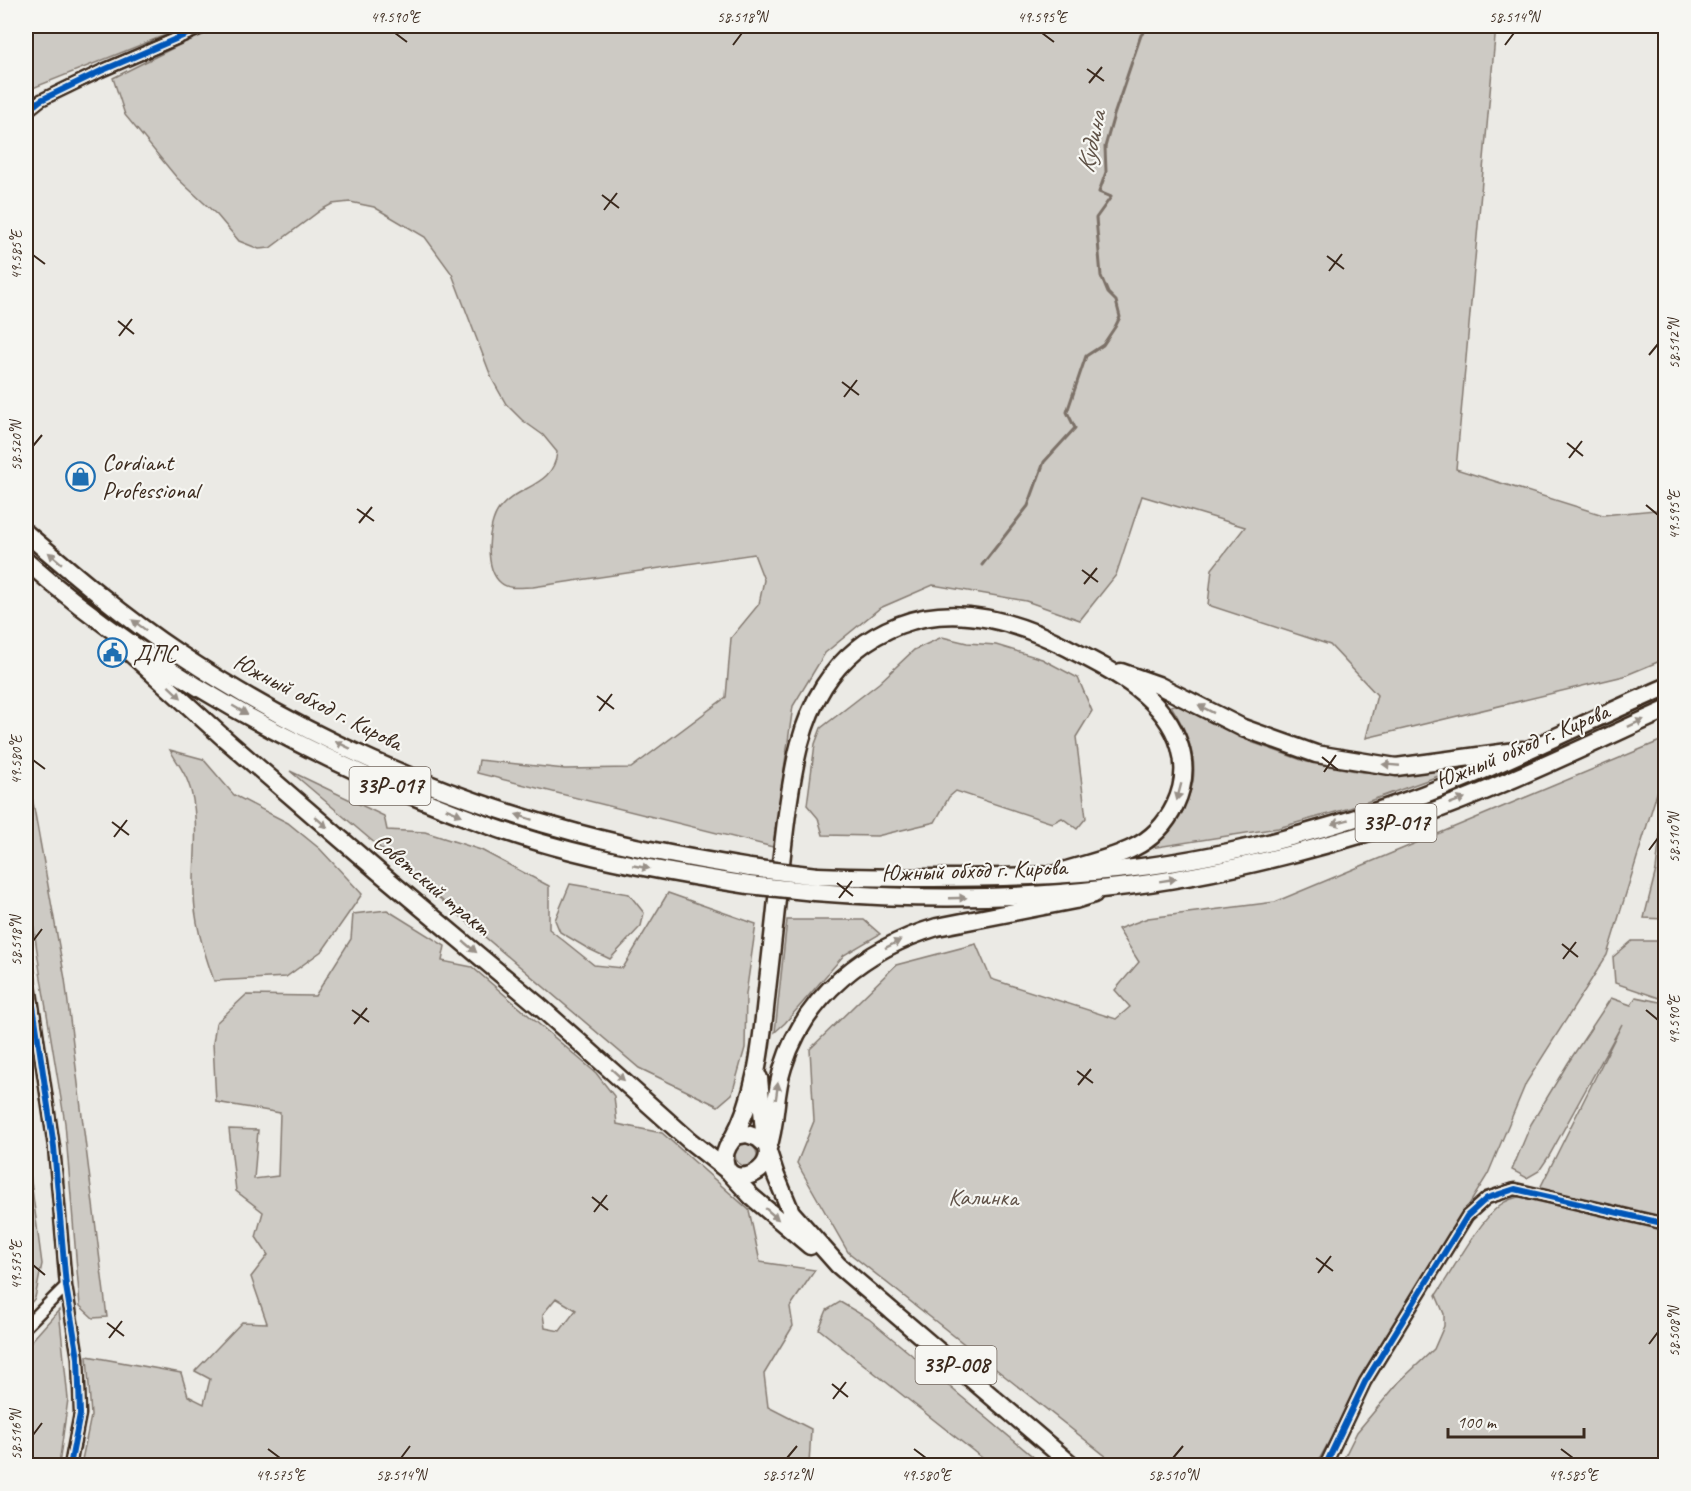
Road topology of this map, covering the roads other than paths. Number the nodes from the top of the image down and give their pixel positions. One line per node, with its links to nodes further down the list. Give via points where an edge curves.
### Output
1 (206, 26): 2 (street, via 71,85)
2 (26, 112)
3 (26, 533): 11 (main road, Южный обход г. Кирова / 33Р-017, one-way to 3, via 570,831 485,805 396,770 305,727 221,680 138,625)
4 (26, 561): 5 (main road, Советский тракт / 33Р-017)
5 (68, 598): 11 (main road, Южный обход г. Кирова / 33Р-017, one-way to 11, via 138,649 229,704 332,760 423,800 552,846 640,867); 18 (main road, Советский тракт, one-way to 18, via 234,747)
6 (1100, 665): 9 (main road, one-way to 6, via 1396,767 1316,754 1243,728 1158,685); 10 (main road, one-way to 10, via 1142,693 1171,725 1181,752 1181,790 1171,812 1144,841 1114,856); 15 (main road, via 1015,625 958,615 923,618 895,627 871,638 843,661 823,687 806,722 794,770)
7 (1665, 687): 9 (main road, Южный обход г. Кирова / 33Р-017)
8 (1665, 710): 13 (main road, Южный обход г. Кирова / 33Р-017, one-way to 8, via 1252,864 1412,818 1472,796)
9 (1532, 749): 10 (main road, Южный обход г. Кирова / 33Р-017, one-way to 10, via 1401,803 1291,836 1155,865)
10 (1057, 874): 12 (main road, Южный обход г. Кирова / 33Р-017)
11 (750, 876): 12 (main road, Южный обход г. Кирова / 33Р-017, bridge)
12 (816, 884): 13 (main road, Южный обход г. Кирова / 33Р-017, one-way to 13, via 878,897 939,898)
13 (1110, 888): 17 (main road, one-way to 13, via 774,1128 779,1082 791,1045 820,998 850,970 917,933 1075,900)
14 (26, 957): 21 (street, via 54,1147)
15 (759, 1062): 16 (main road, via 748,1104); 17 (main road)
16 (732, 1140): 17 (main road, via 747,1134); 18 (main road, via 724,1158)
17 (767, 1148): 18 (main road, via 765,1164 752,1174 738,1177); 20 (main road, via 791,1212)
18 (729, 1172): 20 (main road, Советский тракт, one-way to 20, via 794,1234)
19 (1665, 1224): 25 (street, via 1515,1189 1487,1198 1467,1216 1365,1382)
20 (838, 1265): 24 (main road, 33Р-008)
21 (66, 1286): 22 (street); 23 (street, via 78,1358 80,1414)
22 (26, 1326)
23 (70, 1466)
24 (1073, 1466)
25 (1325, 1466)

